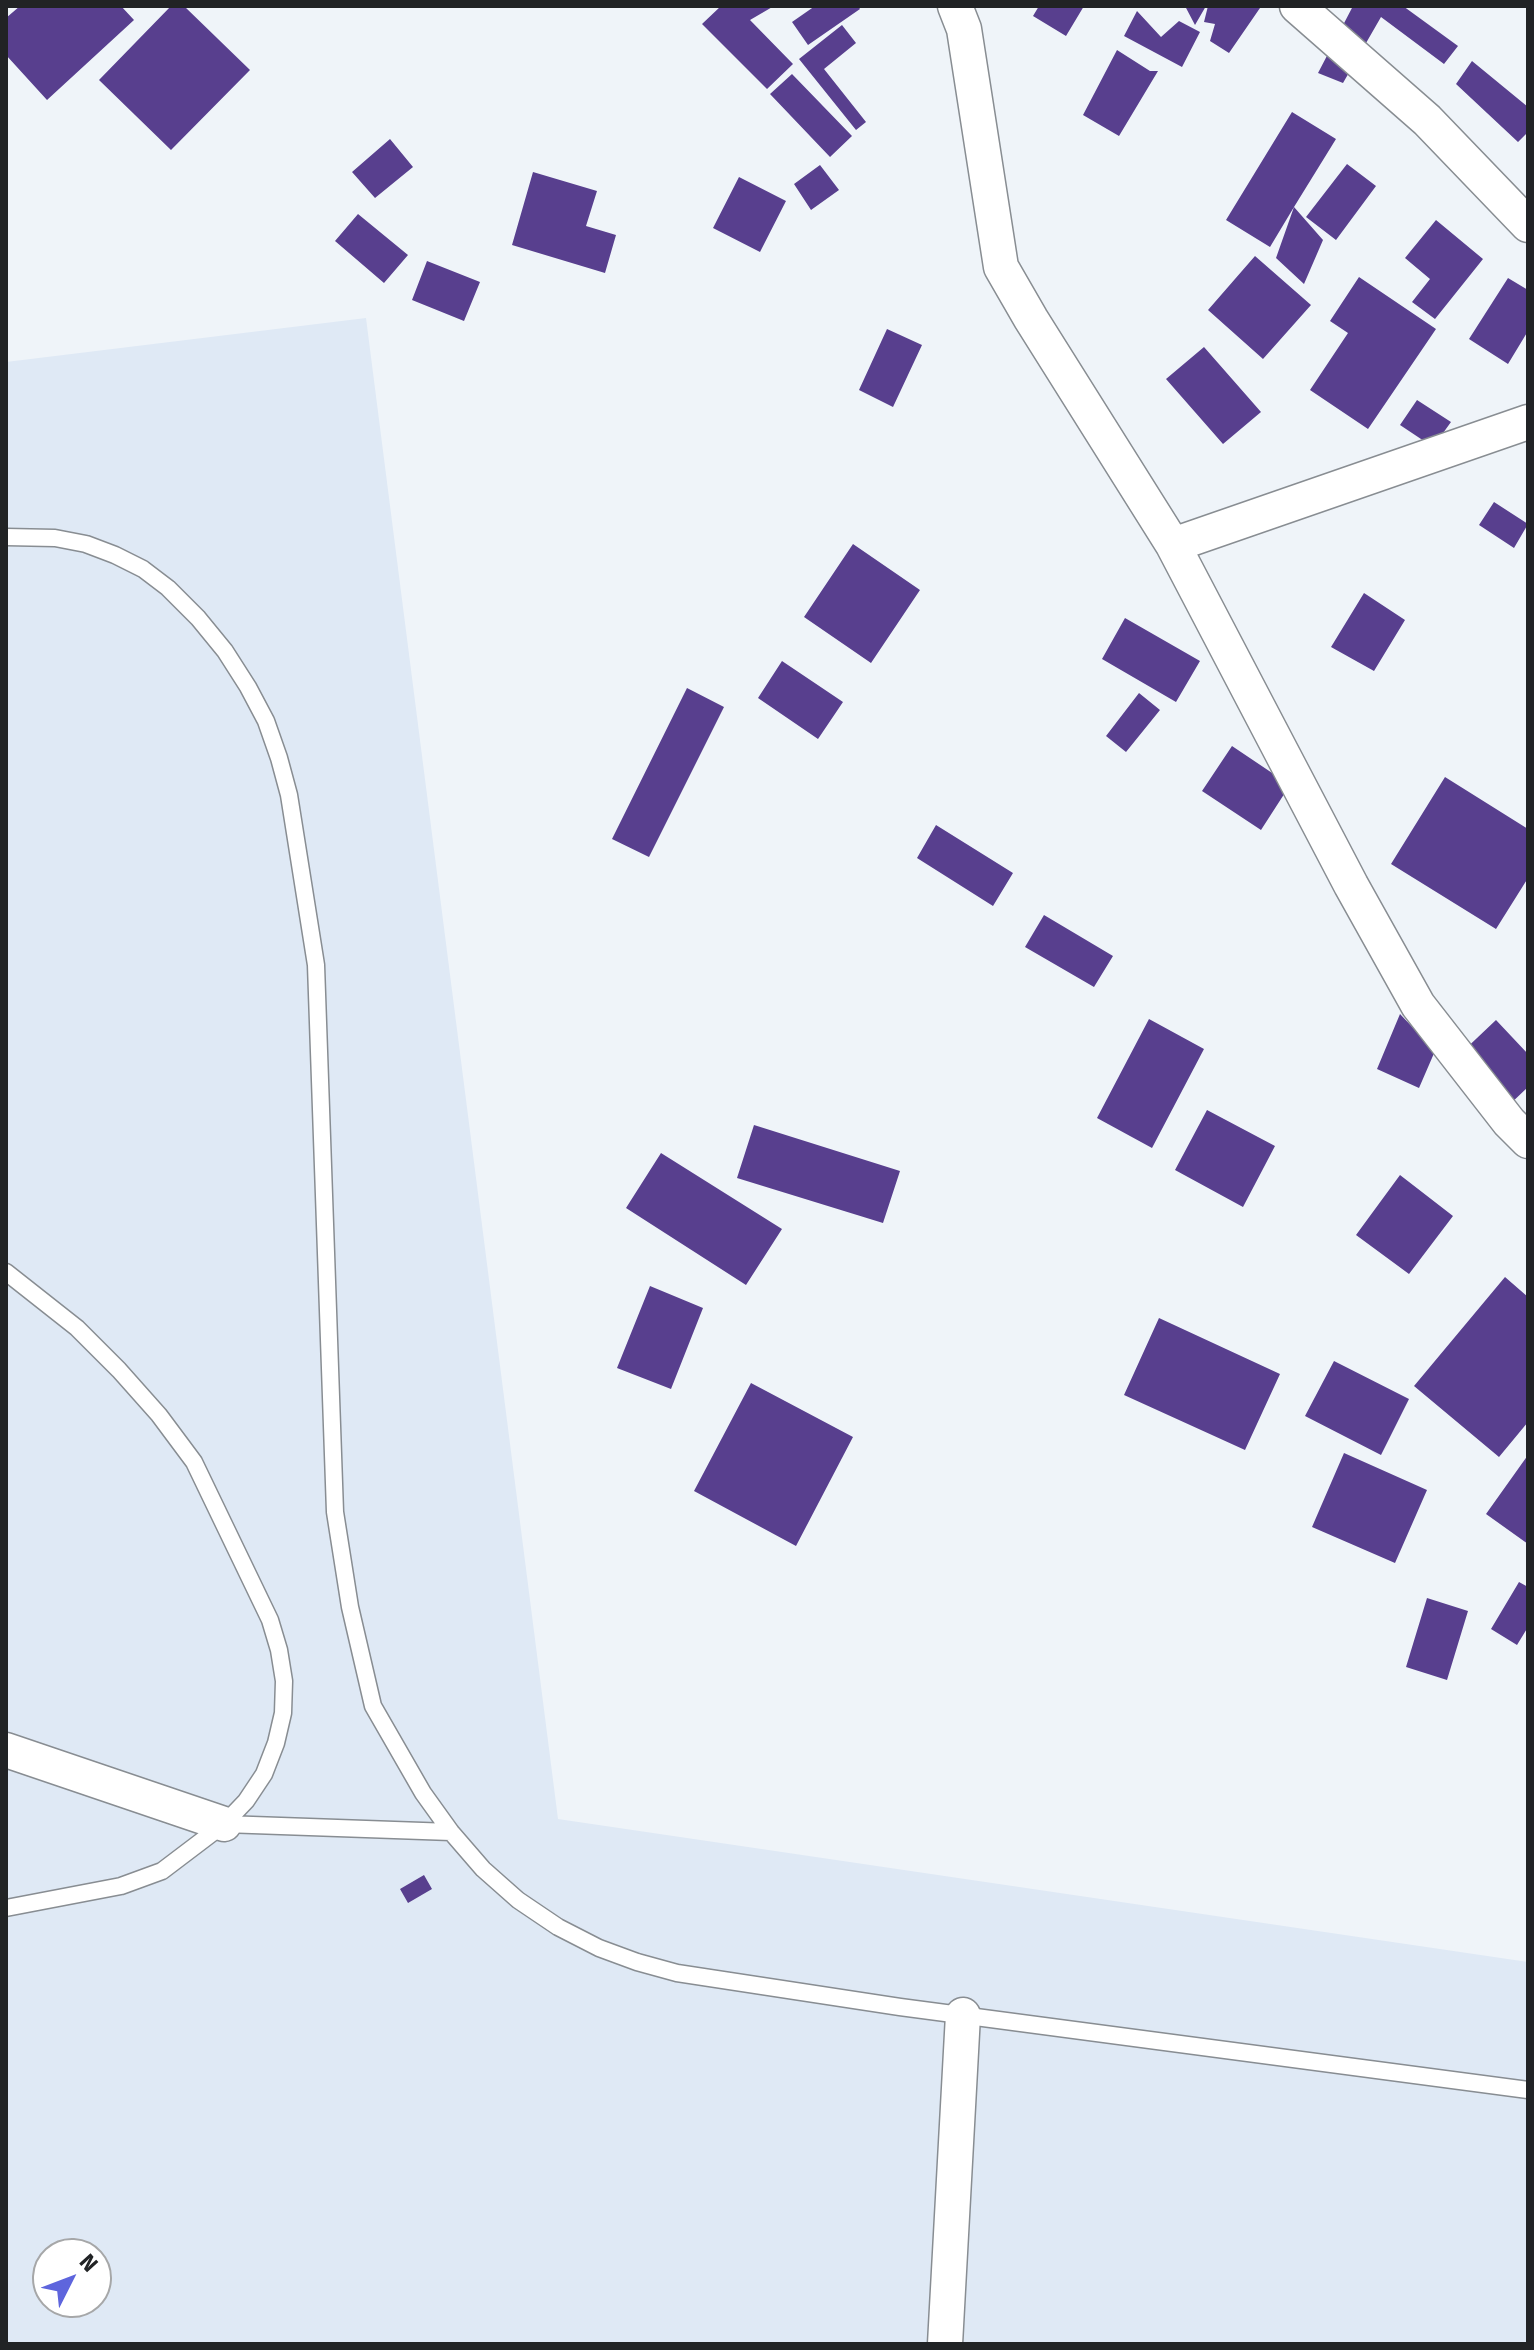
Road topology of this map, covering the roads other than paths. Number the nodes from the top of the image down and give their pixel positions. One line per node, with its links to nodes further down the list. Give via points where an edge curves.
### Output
1 (955, 6): 6 (street, via 964,29 1001,267)
2 (1297, 6): 3 (street, via 1427,120)
3 (1528, 225)
4 (1528, 422): 6 (street)
5 (6, 537): 11 (lane, via 86,544 143,569 168,588 225,651 266,721 279,758 316,965 335,1512 350,1607 373,1706)
6 (1173, 545): 7 (street, via 1418,1005)
7 (1528, 1141)
8 (6, 1272): 10 (lane, via 77,1328 159,1415 194,1462 270,1620 284,1681 283,1713 264,1774)
9 (6, 1750): 10 (street)
10 (224, 1824): 11 (lane); 12 (lane, via 162,1871 121,1886)
11 (451, 1832): 13 (lane, via 518,1900 558,1927 637,1962 677,1973)
12 (6, 1908)
13 (963, 2015): 14 (lane); 15 (street)
14 (1528, 2090)
15 (945, 2344)

